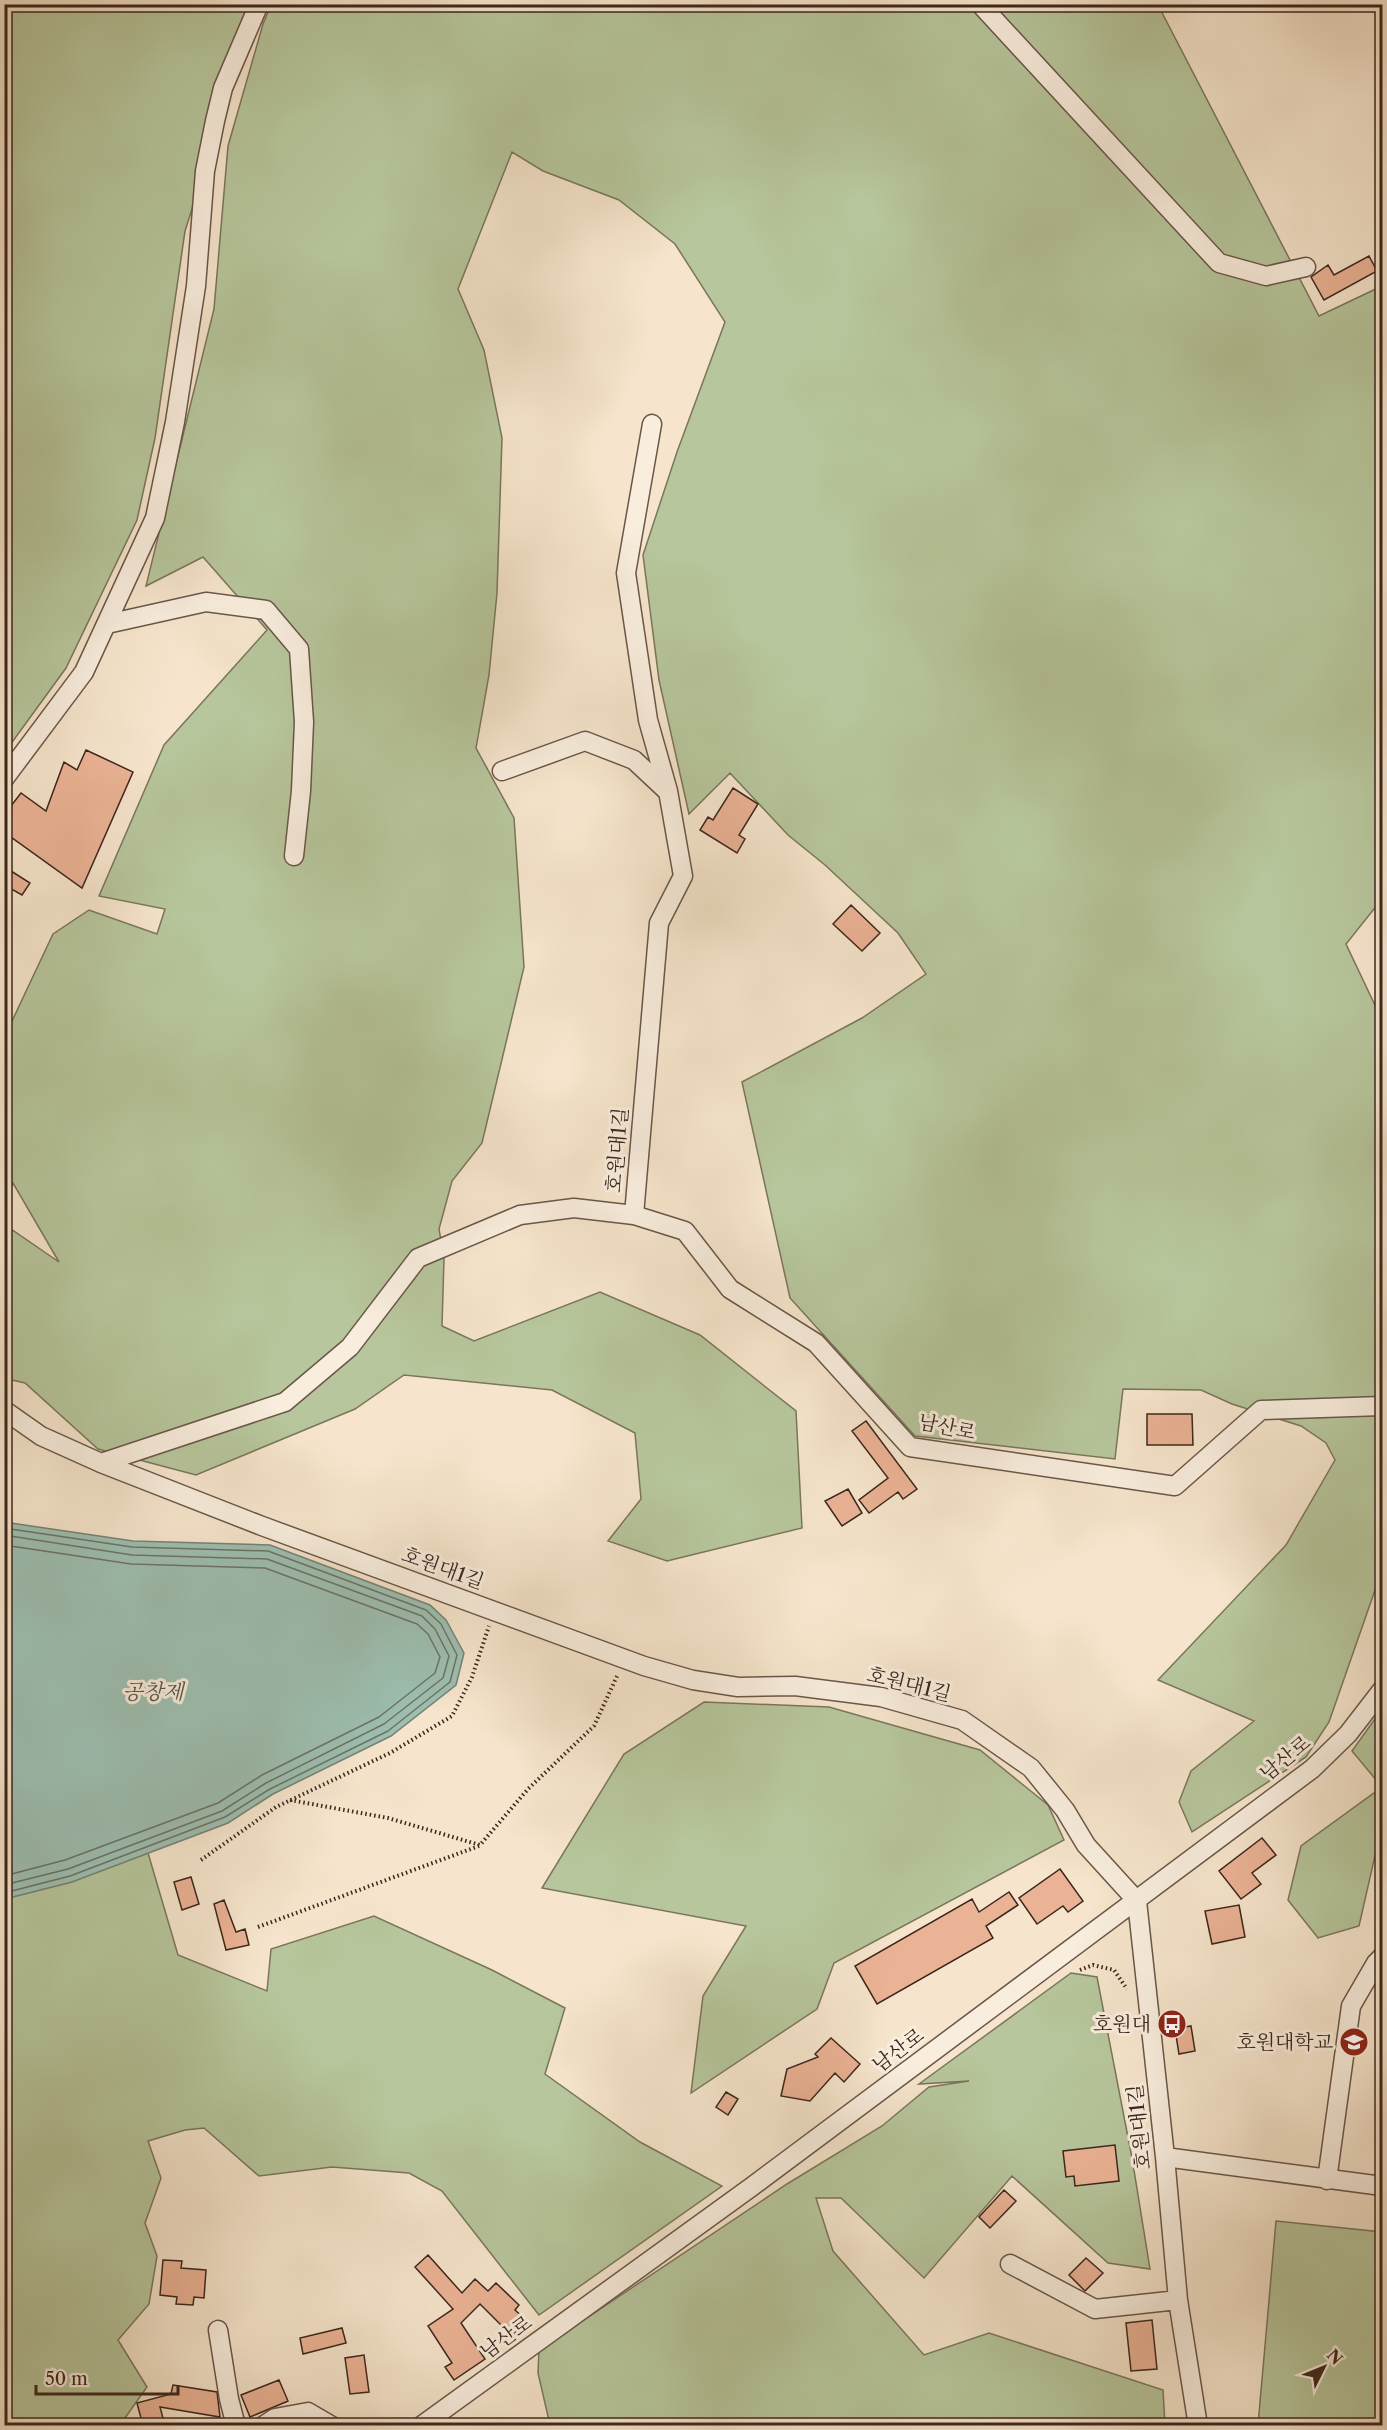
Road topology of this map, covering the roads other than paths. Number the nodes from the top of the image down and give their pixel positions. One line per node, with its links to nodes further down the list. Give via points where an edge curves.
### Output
1 (259, 4): 5 (street, via 223,88 213,131 205,171 196,286 155,518)
2 (980, 4): 3 (street, via 1219,263 1266,276)
3 (1306, 267)
4 (652, 424): 8 (street, via 626,573 648,720)
5 (107, 624): 7 (street, via 84,672); 9 (street, via 206,602 266,610 299,649 304,722)
6 (502, 771): 8 (street, via 585,741 634,760)
7 (4, 778)
8 (668, 791): 10 (street, 호원대1길, via 683,876 659,922)
9 (294, 856)
10 (634, 1215): 11 (street, 남산로, via 685,1231 730,1289 816,1343 910,1446 1175,1486 1261,1410); 13 (street, 호원대1길, via 574,1208 520,1215 418,1258 350,1347 285,1402)
11 (1383, 1406)
12 (4, 1410): 13 (street, 호원대1길, via 40,1436)
13 (101, 1463): 15 (street, 호원대1길, via 262,1526 625,1659 693,1680 738,1687 795,1686 881,1697 962,1720 1031,1768 1065,1810 1086,1845)
14 (1383, 1690): 15 (street, 남산로, via 1348,1734 1312,1768)
15 (1137, 1901): 17 (street, 호원대1길); 26 (street, 남산로)
16 (1383, 1957): 18 (street, via 1351,2006)
17 (1165, 2157): 18 (street); 21 (street, 호원대1길)
18 (1327, 2180): 19 (street)
19 (1383, 2187)
20 (1010, 2264): 21 (street, via 1095,2310)
21 (1178, 2300): 27 (street, 호원대1길)
22 (218, 2330): 23 (street)
23 (236, 2426)
24 (263, 2426): 25 (street, via 275,2418 308,2412)
25 (332, 2426)
26 (421, 2426)
27 (1198, 2426)

